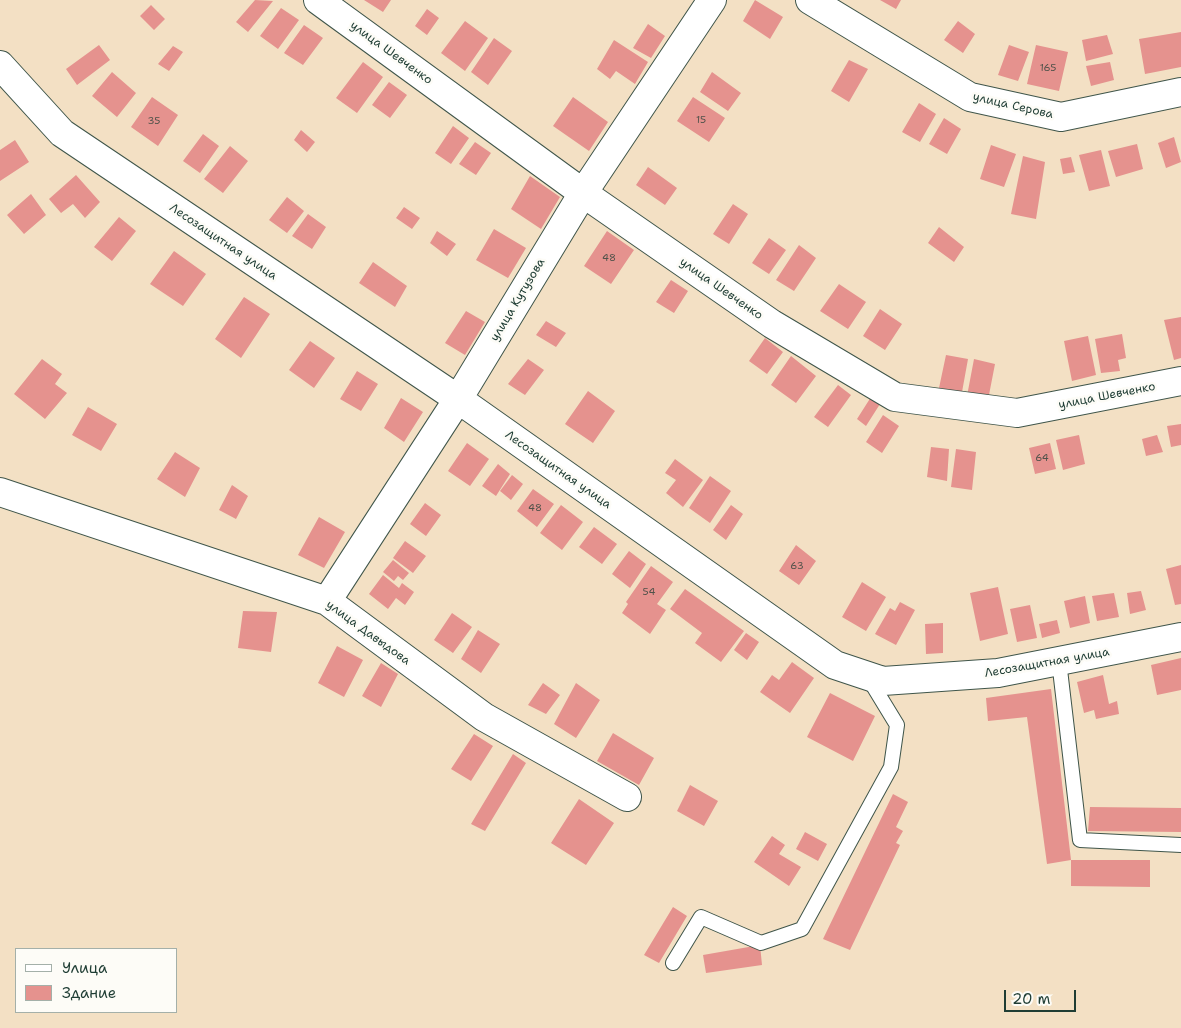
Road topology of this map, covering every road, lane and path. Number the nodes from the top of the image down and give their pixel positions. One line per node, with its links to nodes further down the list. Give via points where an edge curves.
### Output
1 (318, 0): 6 (street, улица Шевченко)
2 (712, 0): 6 (street, улица Кутузова)
3 (810, 0): 5 (street, улица Серова, via 970,97 1061,117)
4 (0, 65): 8 (street, Лесозащитная улица, via 62,133)
5 (1181, 92)
6 (583, 194): 7 (street, улица Шевченко, via 772,324 895,397 1017,413); 8 (street, улица Кутузова)
7 (1181, 381)
8 (458, 399): 10 (street, улица Кутузова); 13 (street, Лесозащитная улица, via 835,665)
9 (0, 492): 10 (street, улица Давыдова)
10 (327, 601): 14 (street, улица Давыдова, via 484,717)
11 (1181, 637): 12 (street, Лесозащитная улица)
12 (1059, 662): 13 (street, Лесозащитная улица, via 998,673 883,681); 15 (lane, via 1080,840)
13 (868, 676): 16 (lane, via 897,725 891,767 802,929 760,944 701,917)
14 (627, 797)
15 (1181, 845)
16 (672, 963)

